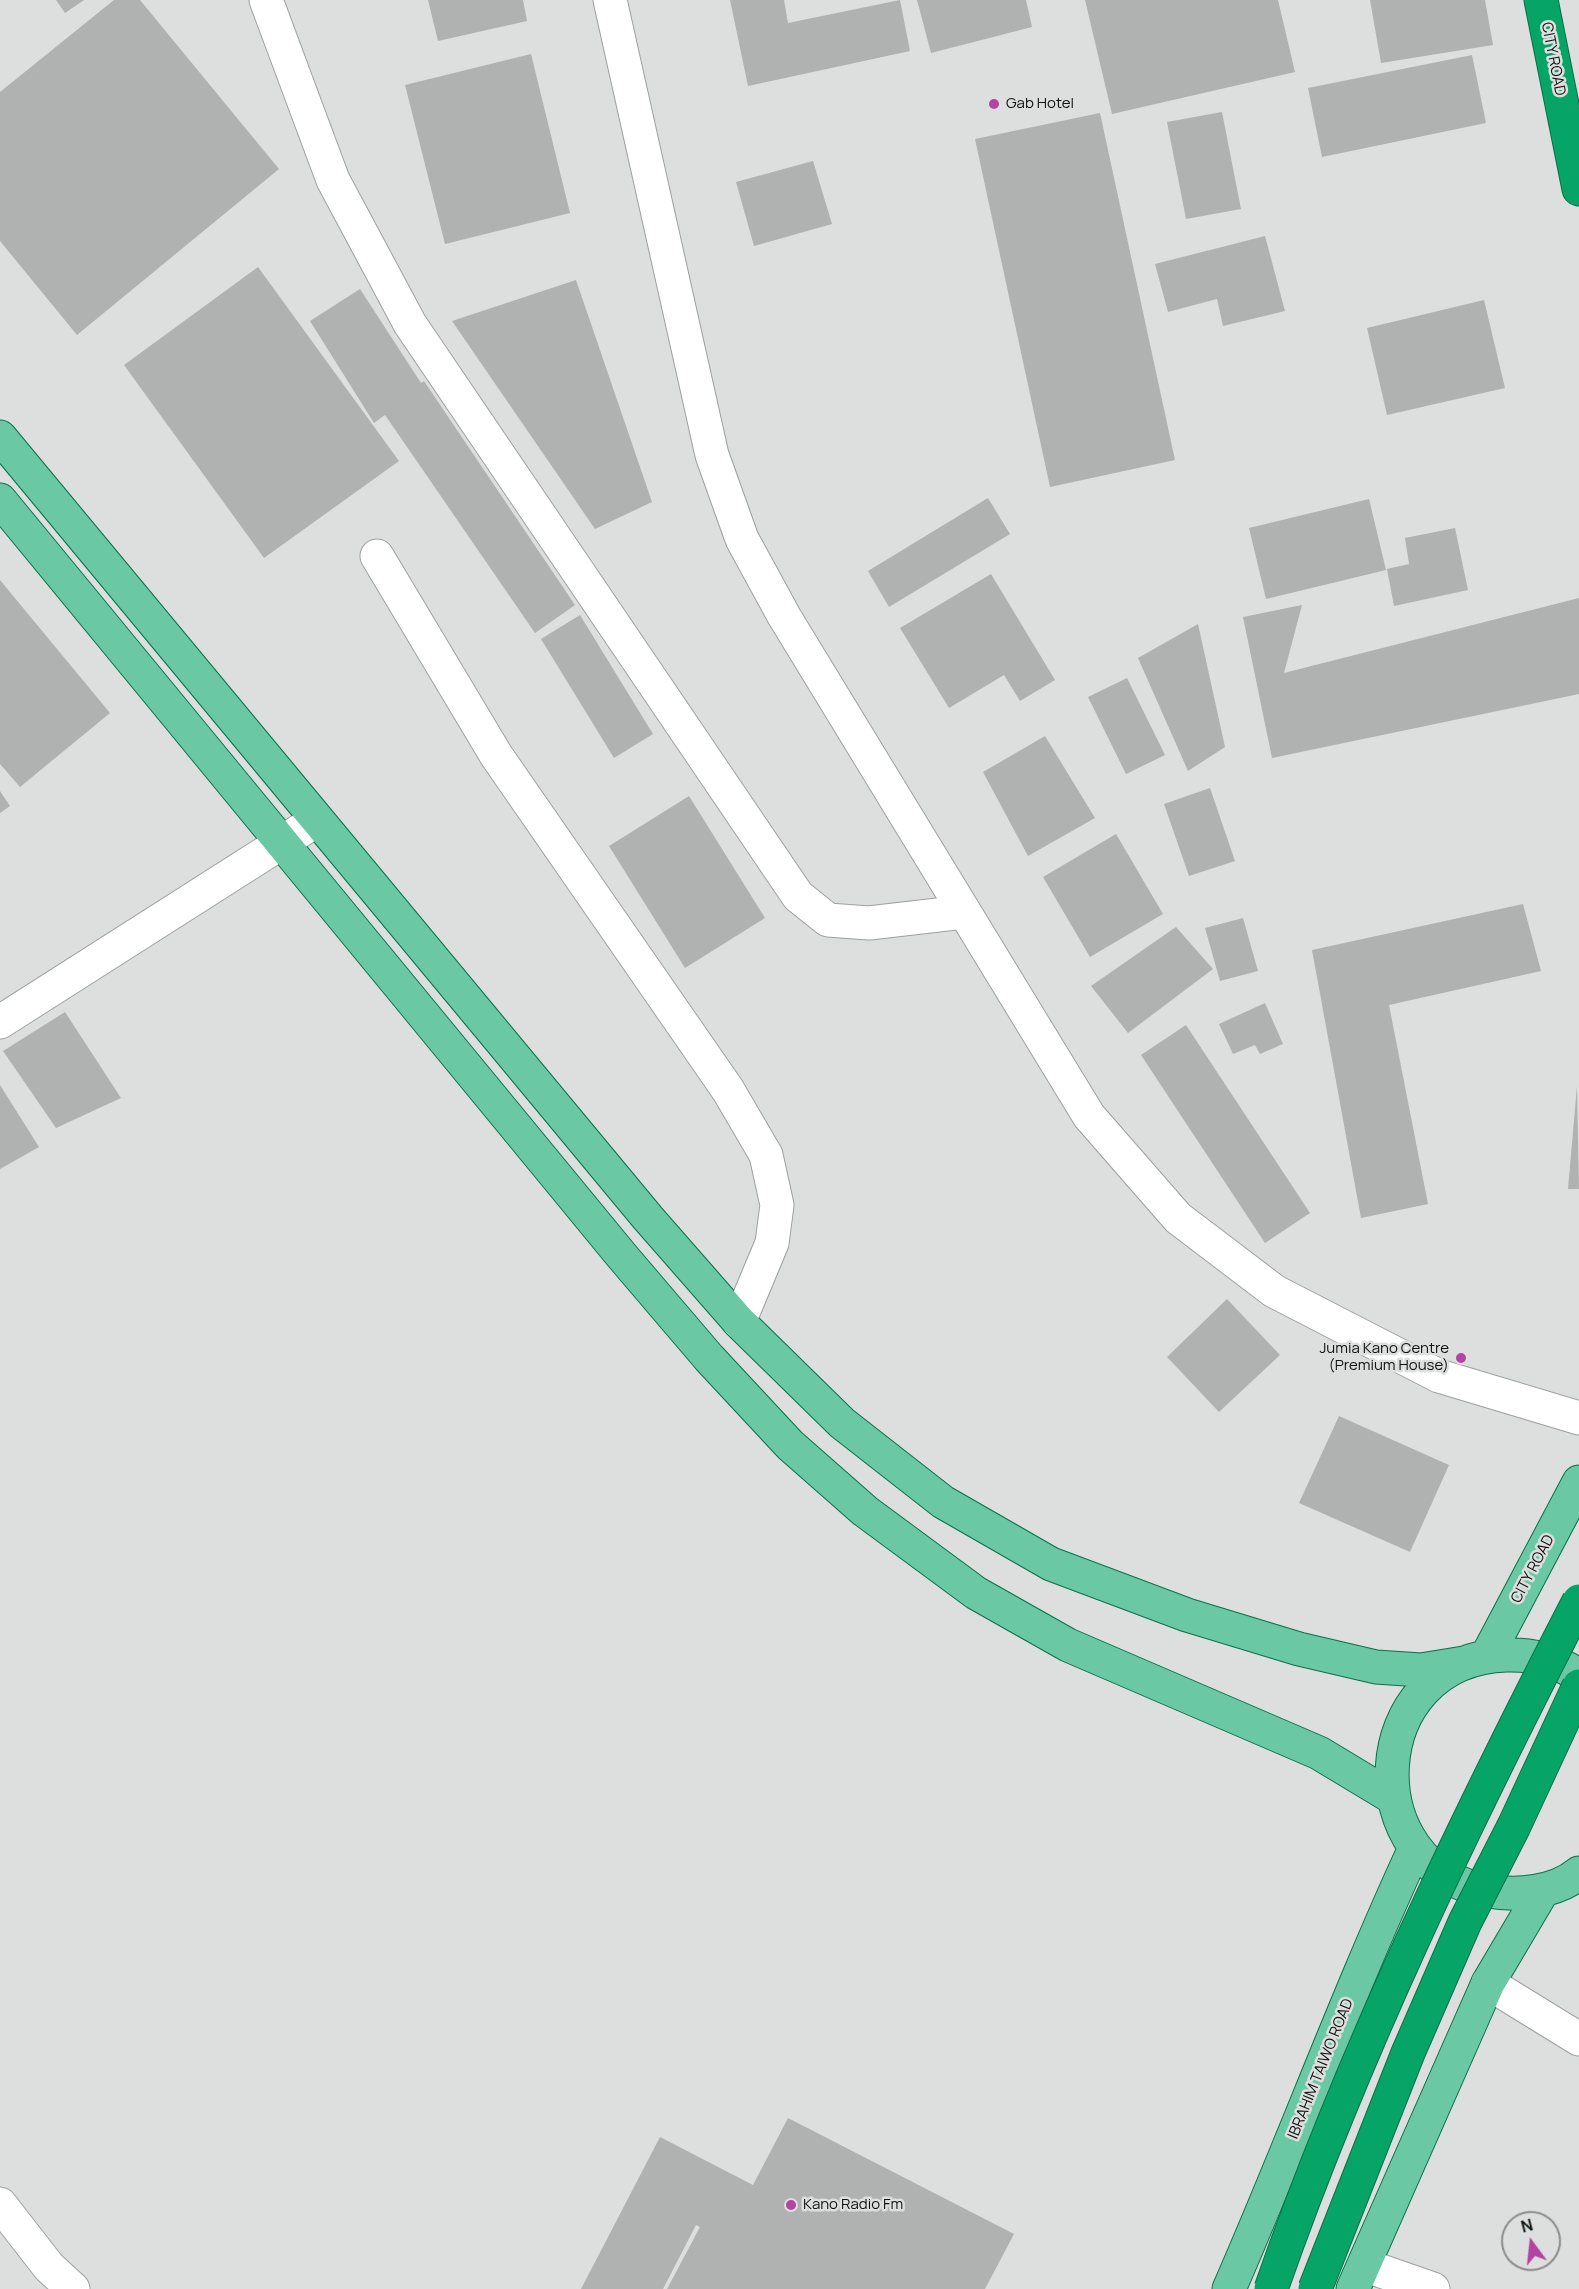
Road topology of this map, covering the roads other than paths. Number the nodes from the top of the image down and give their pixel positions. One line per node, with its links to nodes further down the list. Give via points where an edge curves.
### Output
1 (266, 0): 10 (street, via 333,180 410,324 798,896 828,920 869,923)
2 (610, 0): 10 (street, via 712,455 742,539 784,616)
3 (1541, 0): 4 (highway, CITY ROAD)
4 (1579, 189)
5 (0, 437): 8 (main road)
6 (0, 500): 9 (main road)
7 (377, 556): 12 (street, via 496,755 728,1090 766,1155 777,1205 772,1243)
8 (317, 820): 9 (street); 12 (main road)
9 (283, 844): 11 (street); 19 (main road, via 701,1350 790,1445 865,1511 976,1593 1068,1645 1319,1753)
10 (964, 912): 13 (street, via 1089,1116 1178,1218 1274,1291 1439,1376)
11 (0, 1022)
12 (739, 1322): 16 (main road, via 842,1423 943,1502 1051,1564 1187,1615 1299,1649 1376,1667 1421,1670)
13 (1579, 1419)
14 (1579, 1482): 16 (main road, CITY ROAD)
15 (1579, 1601): 29 (highway, bridge, via 1502,1751 1357,2063)
16 (1476, 1659): 17 (main road, via 1527,1654 1565,1666); 19 (main road, via 1436,1680 1413,1703 1395,1743)
17 (1579, 1676)
18 (1579, 1686): 30 (highway, bridge, via 1460,1932)
19 (1392, 1797): 20 (main road)
20 (1415, 1848): 22 (main road, via 1441,1872 1472,1888 1507,1894); 28 (main road, IBRAHIM TAIWO ROAD)
21 (1579, 1873): 22 (main road)
22 (1543, 1890): 23 (main road)
23 (1488, 1983): 24 (street); 26 (main road)
24 (1579, 2038)
25 (0, 2204): 27 (street, via 49,2267)
26 (1358, 2277): 31 (street)
27 (73, 2289)
28 (1229, 2289)
29 (1271, 2289)
30 (1315, 2289)
31 (1433, 2289)

